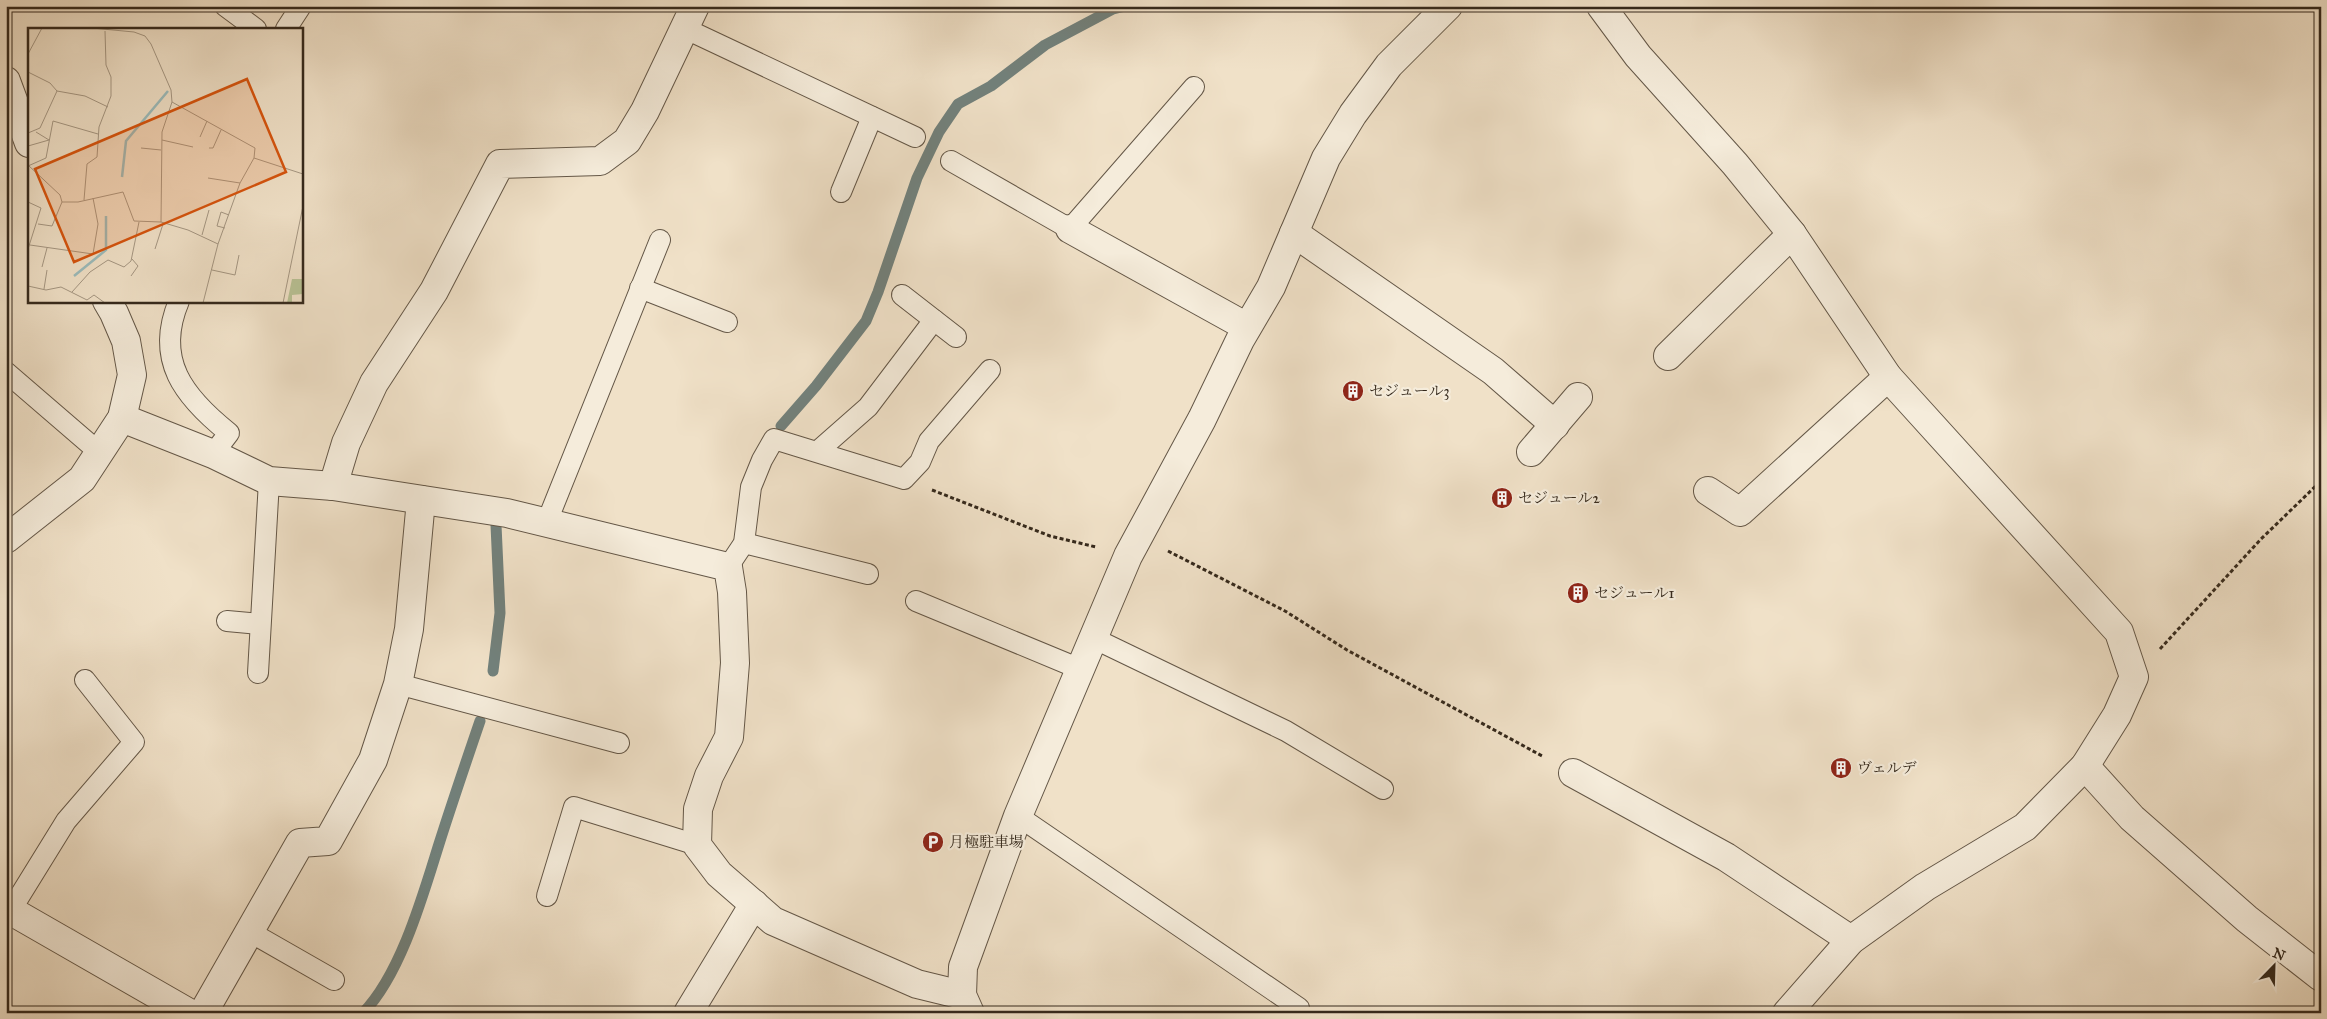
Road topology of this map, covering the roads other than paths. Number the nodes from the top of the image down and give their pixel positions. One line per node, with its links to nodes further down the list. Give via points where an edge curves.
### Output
1 (225, 6): 6 (lane)
2 (301, 6): 7 (lane)
3 (1448, 6): 16 (street, via 1389,65 1352,114 1326,158)
4 (1601, 6): 17 (street, via 1638,56 1735,164)
5 (691, 18): 10 (lane); 39 (street, via 627,141 600,161 500,164 434,291 374,383 346,443)
6 (255, 28)
7 (287, 28)
8 (6, 81): 12 (street)
9 (1194, 86): 15 (lane)
10 (872, 117): 11 (lane); 14 (lane)
11 (915, 137)
12 (28, 140)
13 (951, 161): 15 (lane)
14 (841, 192)
15 (1070, 229): 25 (street)
16 (1294, 233): 25 (street, via 1271,287); 33 (street, via 1493,371)
17 (1792, 234): 27 (street); 30 (street)
18 (660, 240): 19 (lane)
19 (640, 288): 24 (lane); 42 (lane)
20 (902, 295): 23 (lane)
21 (108, 302): 32 (street, via 126,341 132,375)
22 (179, 302): 37 (lane, via 172,316 170,360 182,387 205,414 229,433)
23 (934, 320): 26 (lane); 34 (lane, via 868,407)
24 (727, 322)
25 (1247, 326): 50 (street, via 1202,419 1133,546)
26 (956, 337)
27 (1668, 356)
28 (990, 370): 34 (lane, via 929,441 920,462 904,479)
29 (6, 372): 36 (lane)
30 (1888, 377): 40 (street, via 1740,512); 56 (street, via 2118,632 2134,677 2117,715)
31 (1578, 397): 33 (street)
32 (122, 418): 36 (street); 37 (street)
33 (1555, 425): 35 (street)
34 (818, 451): 44 (lane, via 774,440 751,487)
35 (1531, 452)
36 (100, 453): 43 (street, via 82,479)
37 (213, 454): 38 (street)
38 (269, 481): 39 (street); 49 (lane)
39 (333, 486): 41 (street)
40 (1708, 491)
41 (421, 500): 42 (street, via 507,513); 54 (street, via 409,629)
42 (546, 524): 45 (street)
43 (6, 539)
44 (744, 543): 45 (lane); 46 (lane)
45 (728, 568): 60 (street, via 734,663 729,738 709,776 698,809)
46 (868, 574)
47 (916, 601): 51 (lane)
48 (227, 620): 49 (lane)
49 (260, 624): 52 (lane)
50 (1093, 638): 51 (street); 58 (lane, via 1286,731)
51 (1080, 669): 59 (street)
52 (258, 673)
53 (85, 680): 63 (lane, via 134,742 66,821)
54 (398, 684): 55 (lane); 64 (street, via 373,760 328,841 300,843)
55 (619, 742)
56 (2085, 766): 65 (street, via 2025,827 1925,887); 66 (street, via 2132,818 2247,919)
57 (1573, 773): 65 (street, via 1726,857)
58 (1383, 789)
59 (1018, 816): 68 (street, via 963,967); 70 (lane)
60 (697, 846): 61 (lane, via 574,807); 62 (street, via 719,874)
61 (547, 896)
62 (754, 904): 68 (street, via 773,921); 72 (street)
63 (8, 909): 69 (street)
64 (250, 932): 67 (lane); 71 (street)
65 (1852, 940): 73 (street)
66 (2321, 977)
67 (334, 980)
68 (966, 1004)
69 (171, 1008)
70 (1299, 1008)
71 (203, 1013)
72 (688, 1013)
73 (1787, 1013)

